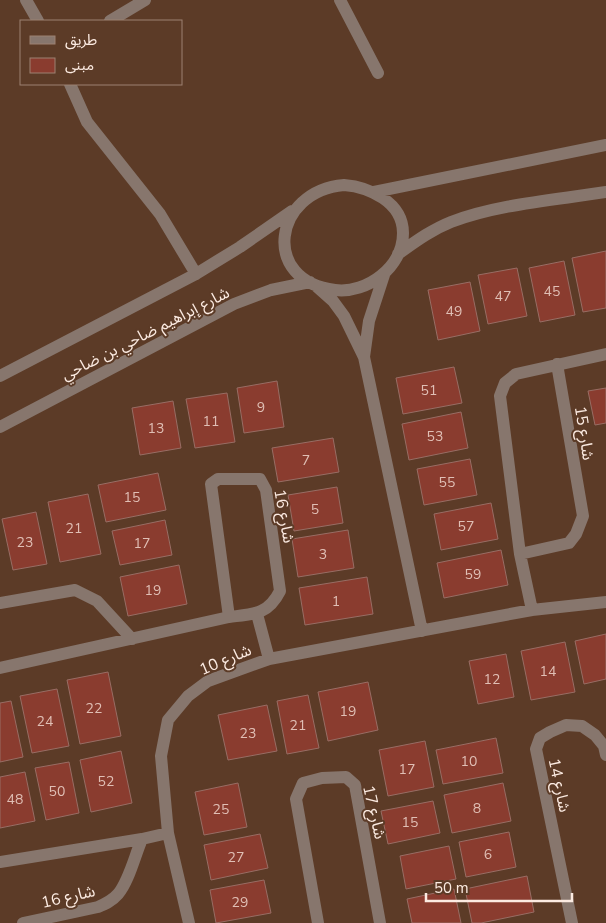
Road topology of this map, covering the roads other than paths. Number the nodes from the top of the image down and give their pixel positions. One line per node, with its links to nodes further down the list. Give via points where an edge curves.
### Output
1 (26, 0): 4 (street)
2 (145, 0): 5 (street)
3 (340, 0): 6 (street)
4 (37, 20)
5 (112, 20)
6 (378, 73)
7 (70, 85): 14 (street, via 87,122 160,214)
8 (606, 144): 9 (street)
9 (374, 192): 11 (street, via 354,186 333,186 314,193); 12 (street, via 391,205 399,218 403,233)
10 (606, 192): 12 (street, via 496,210 451,222 426,234)
11 (298, 206): 14 (street, شارع إبراهيم ضاحي بن ضاحي); 15 (street, via 287,224 283,245 290,265)
12 (398, 254): 13 (street)
13 (385, 272): 15 (street, via 368,284 353,289 336,290); 17 (street, via 369,321)
14 (196, 274): 19 (street, شارع إبراهيم ضاحي بن ضاحي)
15 (313, 283): 17 (street, via 344,316); 20 (street, شارع إبراهيم ضاحي بن ضاحي, via 271,290 234,304)
16 (606, 354): 18 (street)
17 (364, 357): 27 (street)
18 (557, 364): 21 (street, via 516,374 505,383 500,396); 21 (street, شارع 15, via 582,516 569,543)
19 (0, 376)
20 (0, 427)
21 (520, 554): 24 (street)
22 (606, 602): 24 (street, شارع 10)
23 (0, 603): 28 (street, via 75,590 96,601)
24 (532, 610): 27 (street, شارع 10)
25 (258, 614): 26 (street); 26 (street, شارع 16, via 274,601 280,591 266,490 260,479 218,479 212,484); 29 (street)
26 (229, 617): 28 (street)
27 (422, 631): 29 (street, شارع 10)
28 (132, 639): 30 (street)
29 (268, 659): 32 (street, شارع 10, via 208,682 188,696 168,720 161,756)
30 (0, 668)
31 (606, 756): 39 (street, شارع 14, via 604,746 595,734 582,726 566,725 550,732 540,738 536,749)
32 (168, 833): 33 (street); 36 (street, شارع 10)
33 (142, 839): 34 (street); 35 (street, شارع 16, via 118,894 108,903)
34 (0, 862)
35 (23, 923)
36 (189, 923)
37 (318, 923): 38 (street, شارع 17, via 296,799 303,783 346,777 355,785)
38 (380, 923)
39 (572, 923)

